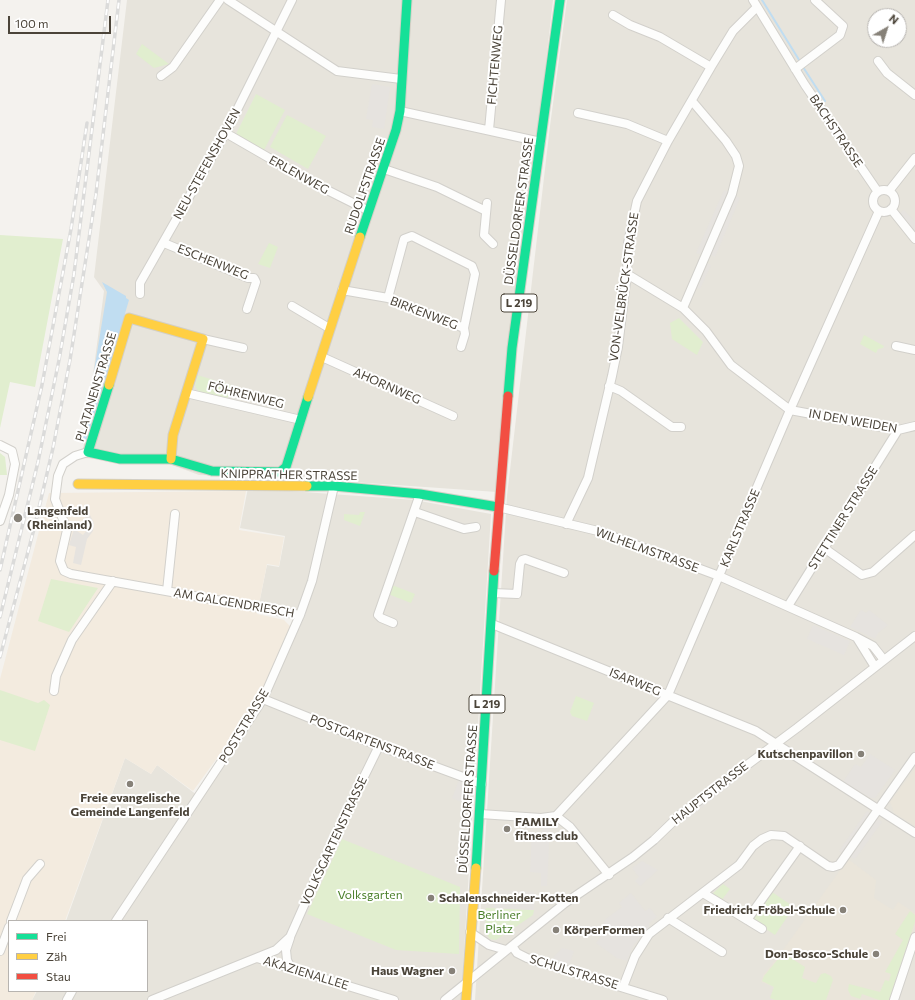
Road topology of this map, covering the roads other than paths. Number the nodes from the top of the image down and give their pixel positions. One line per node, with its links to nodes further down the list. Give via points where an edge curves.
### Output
1 (220, 0): 14 (street, via 173,67)
2 (228, 0): 10 (street)
3 (292, 0): 10 (street, NEU-STEFENSHOVEN)
4 (407, 0): 15 (main road, RUDOLFSTRASSE)
5 (501, 0): 20 (street, FICHTENWEG)
6 (560, 0): 23 (main road, DÜSSELDORFER STRASSE / L 219)
7 (815, 0): 13 (street, via 843,26 840,35)
8 (755, 3): 12 (street, VON-VELBRÜCK-STRASSE, via 733,31); 13 (street, BACHSTRASSE)
9 (613, 15): 12 (street, via 660,37)
10 (276, 32): 15 (street, via 338,71); 32 (street, NEU-STEFENSHOVEN, via 226,131)
11 (878, 61): 16 (street, via 887,73)
12 (711, 67): 17 (street, VON-VELBRÜCK-STRASSE)
13 (795, 69): 27 (street, BACHSTRASSE)
14 (161, 76)
15 (401, 79): 18 (main road, RUDOLFSTRASSE)
16 (915, 95)
17 (692, 101): 22 (street, VON-VELBRÜCK-STRASSE); 39 (street, via 726,141 739,166 732,194)
18 (400, 111): 20 (street); 25 (main road, RUDOLFSTRASSE)
19 (578, 113): 22 (street, via 627,124)
20 (489, 130): 23 (street)
21 (231, 136): 29 (street, ERLENWEG, via 308,181)
22 (668, 140): 34 (street, VON-VELBRÜCK-STRASSE, via 632,215)
23 (540, 142): 64 (main road, DÜSSELDORFER STRASSE / L 219, via 512,348)
24 (915, 158): 26 (street)
25 (384, 169): 29 (main road, RUDOLFSTRASSE); 33 (street, via 486,207 484,235)
26 (889, 191): 27 (street); 28 (street, via 895,201)
27 (878, 192): 30 (street, via 874,202)
28 (891, 209): 30 (street); 31 (street)
29 (369, 211): 35 (main road, RUDOLFSTRASSE)
30 (879, 211): 52 (street, KARLSTRASSE)
31 (915, 239)
32 (164, 243): 36 (street, NEU-STEFENSHOVEN, via 140,283); 40 (street, ESCHENWEG, via 254,278 256,282)
33 (493, 244)
34 (627, 274): 39 (street); 50 (street, VON-VELBRÜCK-STRASSE, via 618,347)
35 (342, 290): 37 (street, BIRKENWEG); 41 (main road, RUDOLFSTRASSE)
36 (140, 294)
37 (388, 298): 42 (street, BIRKENWEG); 42 (street, via 404,239 412,236 472,266 475,274)
38 (292, 306): 41 (street)
39 (683, 308): 52 (street, via 706,331 731,365)
40 (247, 309)
41 (330, 328): 48 (main road, RUDOLFSTRASSE)
42 (464, 328): 45 (street, BIRKENWEG)
43 (203, 339): 46 (street); 51 (main road); 59 (main road, PLATANENSTRASSE, via 130,318)
44 (896, 346): 47 (street)
45 (461, 347)
46 (243, 348)
47 (915, 350)
48 (322, 357): 49 (main road, RUDOLFSTRASSE); 53 (street, AHORNWEG)
49 (316, 374): 54 (main road, PLATANENSTRASSE)
50 (609, 386): 56 (street, via 621,391 672,427); 68 (street, VON-VELBRÜCK-STRASSE, via 588,478)
51 (186, 393): 54 (street, FÖHRENWEG); 60 (main road, via 173,435)
52 (790, 410): 57 (street, IN DEN WEIDEN); 73 (street, KARLSTRASSE)
53 (453, 416)
54 (301, 420): 60 (main road, PLATANENSTRASSE, via 286,467 280,472 212,471)
55 (915, 426): 57 (street, IN DEN WEIDEN)
56 (681, 427)
57 (898, 430): 71 (street, STETTINER STRASSE)
58 (0, 445): 67 (street, via 12,451 15,464 9,495)
59 (88, 452): 60 (main road, PLATANENSTRASSE, via 120,459); 74 (street, AM GALGENDRIESCH, via 75,456 63,464 58,476 54,499 67,530 60,564 67,573)
60 (171, 459)
61 (78, 484): 62 (main road, KNIPPRATHER STRASSE)
62 (334, 486): 63 (main road, KNIPPRATHER STRASSE); 78 (street, POSTSTRASSE, via 312,581)
63 (420, 494): 64 (main road, KNIPPRATHER STRASSE); 65 (street)
64 (498, 507): 68 (street, WILHELMSTRASSE); 76 (main road, DÜSSELDORFER STRASSE / L 219)
65 (415, 512): 69 (street, via 464,529); 79 (street, via 378,615)
66 (175, 514): 75 (street, AM GALGENDRIESCH)
67 (0, 521)
68 (566, 524): 73 (street, WILHELMSTRASSE, via 598,531)
69 (476, 527)
70 (915, 535): 71 (street, via 873,572 862,576)
71 (824, 548): 77 (street, STETTINER STRASSE)
72 (564, 573): 76 (street, via 525,559 520,564 517,594)
73 (719, 576): 77 (street, WILHELMSTRASSE); 86 (street, KARLSTRASSE)
74 (113, 582): 75 (street, AM GALGENDRIESCH); 85 (street, via 72,640 56,676)
75 (167, 591): 78 (street, AM GALGENDRIESCH)
76 (493, 593): 80 (main road, DÜSSELDORFER STRASSE / L 219)
77 (788, 606): 82 (street, WILHELMSTRASSE)
78 (300, 615): 87 (street, POSTSTRASSE)
79 (393, 623)
80 (492, 624): 86 (street, ISARWEG); 91 (main road, DÜSSELDORFER STRASSE / L 219)
81 (915, 636): 83 (street, HAUPTSTRASSE)
82 (856, 637): 83 (street, WILHELMSTRASSE, via 873,646); 84 (street)
83 (884, 660): 84 (street, HAUPTSTRASSE)
84 (875, 667): 88 (street, HAUPTSTRASSE)
85 (54, 691)
86 (668, 695): 88 (street, ISARWEG, via 756,731); 94 (street, KARLSTRASSE)
87 (263, 699): 89 (street, POSTGARTENSTRASSE); 102 (street, POSTSTRASSE)
88 (776, 743): 92 (street, ISARWEG); 98 (street, HAUPTSTRASSE, via 681,814 654,840)
89 (379, 746): 91 (street, POSTGARTENSTRASSE); 107 (street, VOLKSGARTENSTRASSE)
90 (915, 757): 92 (street)
91 (482, 784): 93 (main road, DÜSSELDORFER STRASSE / L 219)
92 (878, 810): 95 (street, ISARWEG); 96 (street, via 839,865 828,866)
93 (480, 814): 94 (street, via 541,818); 106 (main road, DÜSSELDORFER STRASSE / L 219)
94 (556, 816): 98 (street, via 570,827)
95 (915, 833)
96 (800, 846): 99 (street, via 784,836 766,837 754,846 742,862); 103 (street)
97 (40, 864): 101 (street, via 27,879)
98 (609, 875): 109 (street, HAUPTSTRASSE, via 578,894)
99 (703, 893): 100 (street); 103 (street)
100 (668, 918): 111 (street); 115 (street, via 645,939 635,956)
101 (11, 920)
102 (117, 920)
103 (747, 920): 104 (street)
104 (762, 929)
105 (8, 930): 110 (street)
106 (470, 932): 109 (street, via 489,945); 114 (main road, DÜSSELDORFER STRASSE / L 219)
107 (290, 937): 112 (street, VOLKSGARTENSTRASSE, via 276,950); 113 (street, VOLKSGARTENSTRASSE, via 286,960)
108 (915, 937): 121 (street)
109 (509, 948): 114 (street, HAUPTSTRASSE); 115 (street, SCHULSTRASSE, via 527,958)
110 (0, 951)
111 (722, 952)
112 (257, 958): 113 (street, AKAZIENALLEE); 116 (street, AKAZIENALLEE)
113 (291, 968): 117 (street, AKAZIENALLEE)
114 (467, 982): 118 (street, HAUPTSTRASSE); 119 (main road, L 219)
115 (624, 987): 120 (street, SCHULSTRASSE)
116 (152, 1000)
117 (394, 1000)
118 (445, 1000)
119 (466, 1000)
120 (663, 1000)
121 (894, 1000)

